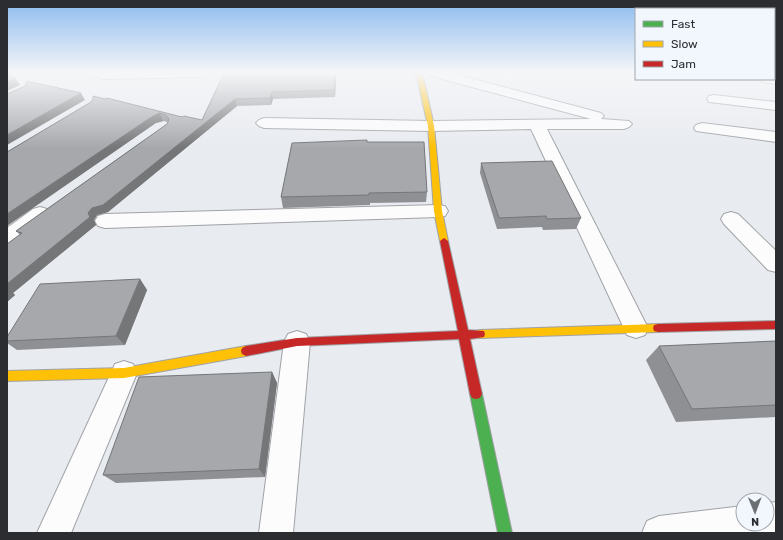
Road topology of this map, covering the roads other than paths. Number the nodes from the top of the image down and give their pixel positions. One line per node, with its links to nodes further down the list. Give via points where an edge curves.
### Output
1 (424, 98): 7 (street)
2 (529, 98): 6 (street, via 624,124)
3 (714, 99): 4 (street)
4 (776, 106)
5 (264, 123): 7 (street)
6 (537, 124): 7 (street); 17 (street)
7 (430, 126): 11 (street)
8 (702, 128): 9 (street)
9 (776, 137)
10 (53, 206): 14 (street)
11 (438, 211): 13 (street); 18 (street)
12 (732, 220): 15 (street)
13 (105, 221)
14 (7, 238)
15 (776, 264)
16 (776, 324): 17 (street)
17 (636, 328): 18 (street)
18 (464, 336): 19 (street); 25 (street)
19 (297, 342): 20 (street); 24 (street)
20 (124, 373): 21 (street); 23 (street)
21 (7, 376)
22 (735, 524): 26 (street)
23 (54, 533)
24 (276, 533)
25 (505, 533)
26 (659, 533)

